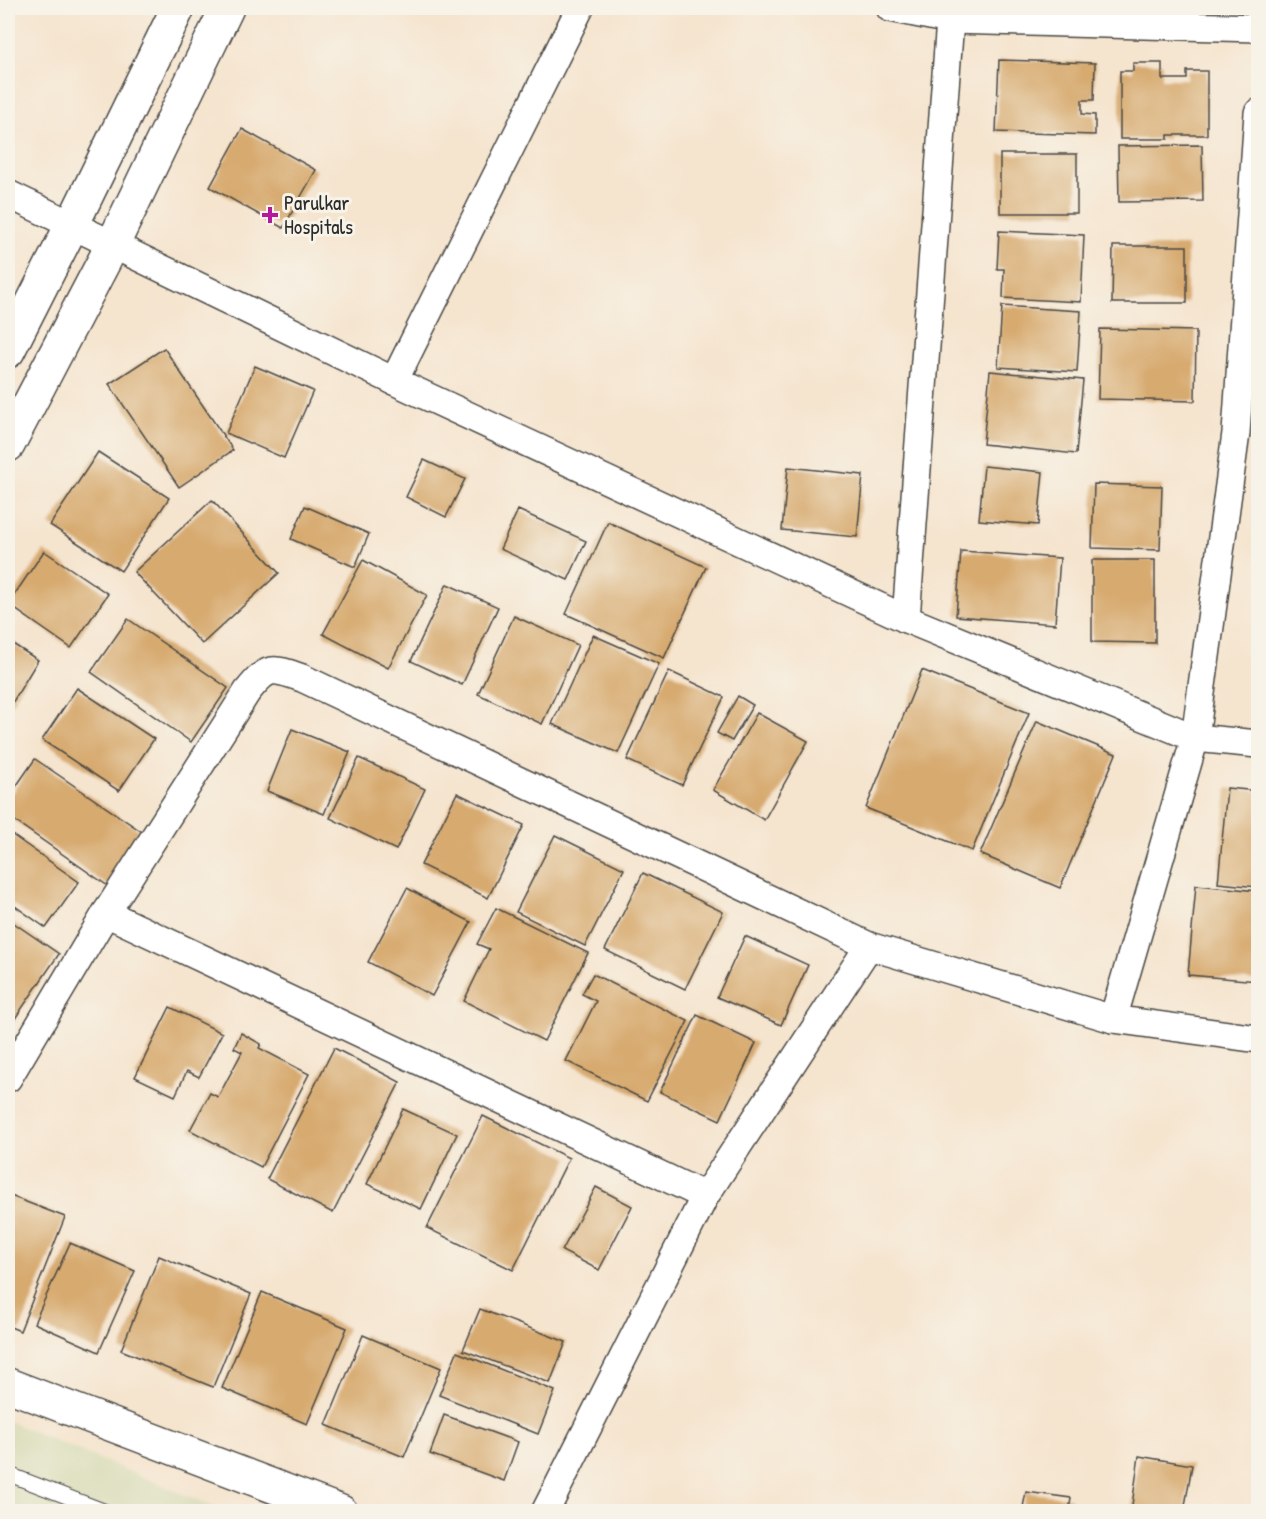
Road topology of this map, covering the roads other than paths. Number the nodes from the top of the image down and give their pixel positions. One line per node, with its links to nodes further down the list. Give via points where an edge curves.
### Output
1 (178, 8): 9 (main road)
2 (226, 8): 10 (main road)
3 (580, 8): 12 (street)
4 (890, 8): 5 (street)
5 (950, 20): 6 (street); 15 (street)
6 (1258, 28)
7 (1258, 112): 13 (street)
8 (8, 194): 9 (street)
9 (72, 225): 10 (street); 11 (main road)
10 (113, 244): 12 (street); 14 (main road)
11 (8, 351)
12 (394, 381): 15 (street)
13 (1247, 434): 16 (street)
14 (8, 445)
15 (906, 619): 16 (street)
16 (1195, 738): 17 (street); 20 (street)
17 (1258, 744)
18 (106, 913): 19 (street, via 247,692 260,675 271,670 302,678); 22 (street); 23 (street)
19 (869, 945): 20 (street); 23 (street)
20 (1113, 1019): 21 (street)
21 (1258, 1039)
22 (8, 1078)
23 (705, 1196): 28 (street)
24 (8, 1385): 26 (main road)
25 (8, 1474): 27 (lane)
26 (326, 1509)
27 (107, 1512)
28 (545, 1512)

